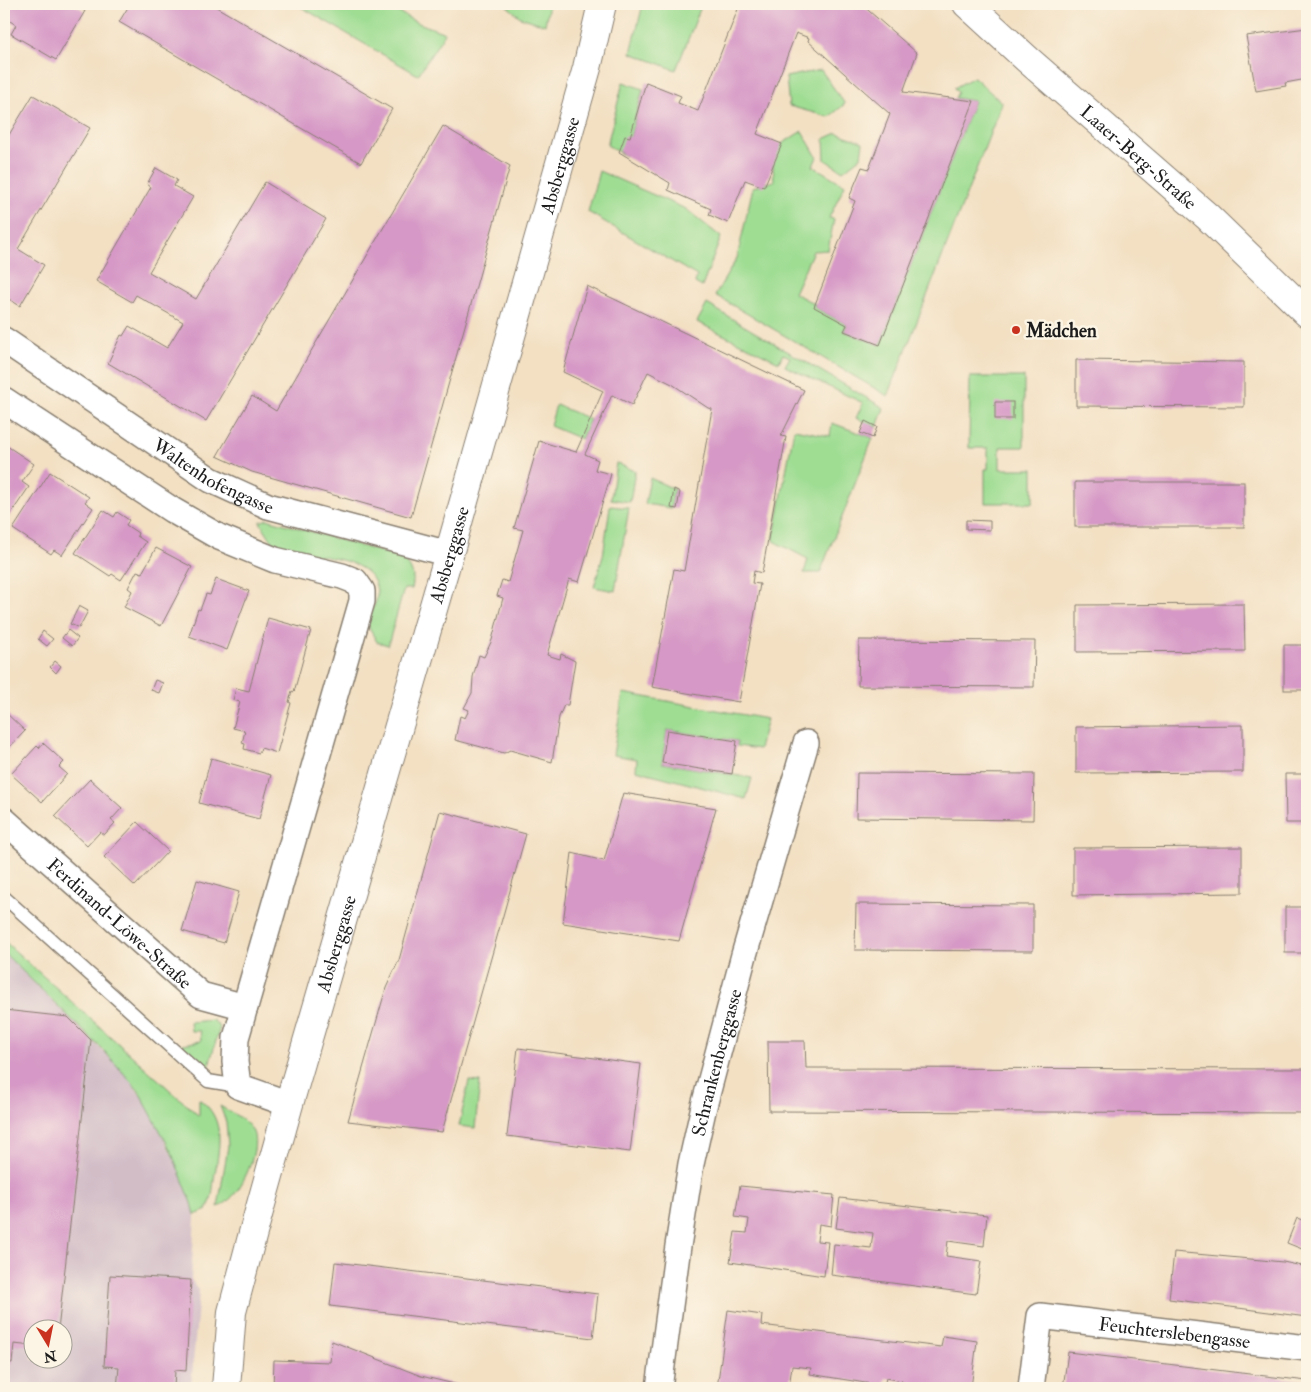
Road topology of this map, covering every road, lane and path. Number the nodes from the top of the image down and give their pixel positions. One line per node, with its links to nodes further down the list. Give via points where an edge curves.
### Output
1 (602, 4): 6 (street, Absberggasse, via 587,68)
2 (975, 6): 3 (street, Laaer-Berg-Straße, via 1208,217)
3 (1307, 312)
4 (4, 340): 6 (street, Waltenhofengasse, via 211,480 268,506)
5 (4, 400): 10 (street, via 219,537 275,560 342,576 355,581 362,590 362,601)
6 (450, 554): 12 (street, Absberggasse)
7 (806, 743): 15 (street, Schrankenberggasse, via 704,1106 691,1164)
8 (4, 820): 10 (street, Ferdinand-Löwe-Straße, via 201,995)
9 (4, 897): 11 (lane, via 208,1081)
10 (245, 1007): 11 (street, via 236,1038)
11 (238, 1086): 12 (street)
12 (289, 1104): 14 (street, Absberggasse, via 232,1312)
13 (1307, 1348): 16 (street, Feuchterslebengasse, via 1040,1316)
14 (226, 1388)
15 (659, 1388)
16 (1031, 1388)

